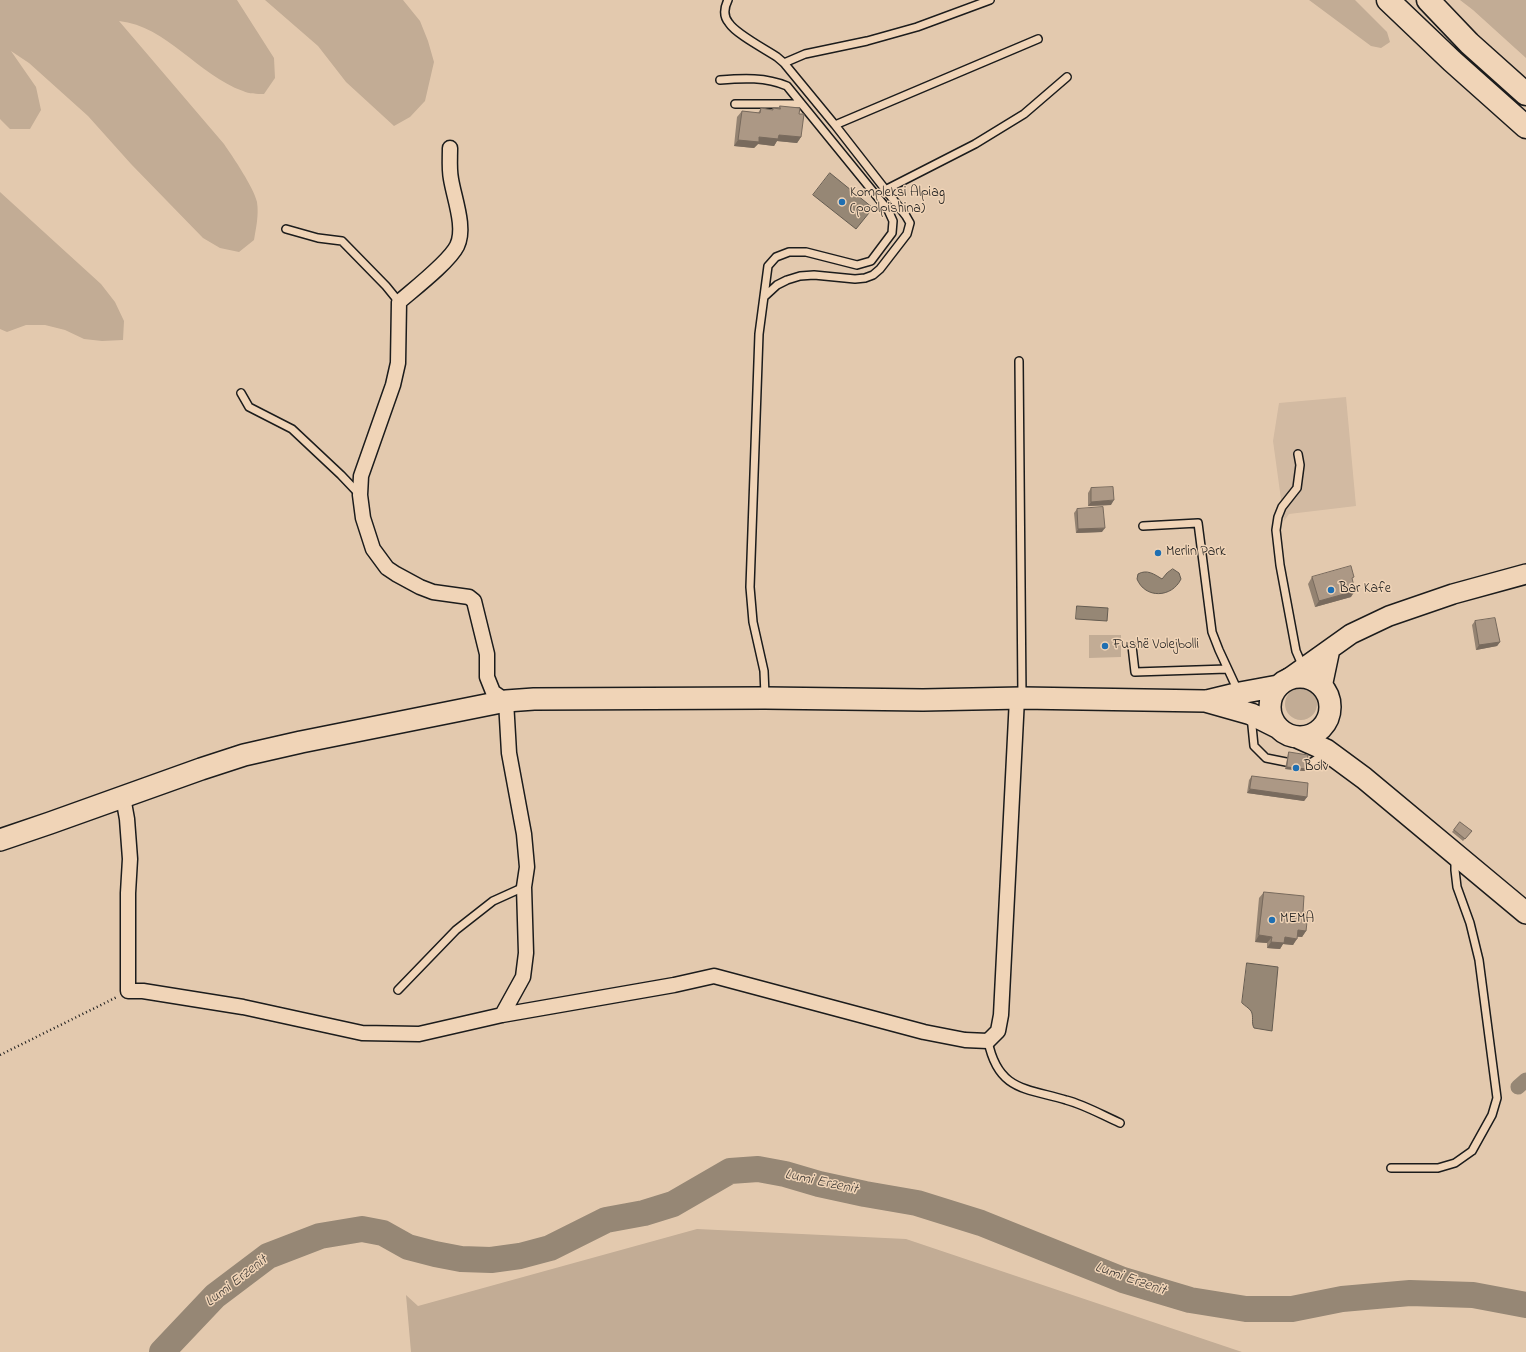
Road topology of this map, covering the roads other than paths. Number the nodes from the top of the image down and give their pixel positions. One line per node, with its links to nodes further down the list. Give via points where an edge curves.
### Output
1 (728, 0): 6 (lane, via 724,7 729,24)
2 (990, 0): 6 (lane, via 917,27 805,54)
3 (1388, 0): 13 (highway)
4 (1428, 0): 9 (highway, via 1469,43)
5 (1038, 39): 12 (lane)
6 (784, 63): 12 (lane)
7 (1067, 77): 15 (lane, via 1024,114 975,144)
8 (720, 80): 11 (lane, via 758,79 778,82 787,86)
9 (1526, 94)
10 (735, 104): 11 (lane)
11 (802, 104): 17 (lane, via 888,210 893,221 892,233 871,261 863,264 857,265 806,252 790,252 776,257 768,266)
12 (835, 126): 15 (lane)
13 (1526, 127)
14 (450, 148): 18 (street, via 450,178 460,233 457,245 451,256)
15 (886, 190): 17 (lane, via 910,223 907,234 880,269 865,278 855,279 800,276 777,285)
16 (286, 229): 18 (lane, via 318,238 342,241)
17 (764, 297): 32 (lane, via 757,362 750,587 753,622 765,679)
18 (399, 302): 22 (street, via 398,363 393,385 361,476)
19 (1019, 361): 33 (lane)
20 (241, 393): 22 (lane, via 249,407 292,429)
21 (1298, 454): 27 (lane, via 1300,465 1297,488 1282,507 1276,530 1296,651)
22 (360, 495): 34 (street, via 368,536 387,568 427,590 469,597 474,601 487,654 487,677 493,692)
23 (1143, 526): 28 (lane, via 1198,523 1212,632)
24 (1526, 574): 26 (main road, via 1453,594 1389,616 1351,634)
25 (1132, 646): 28 (lane, via 1135,672)
26 (1330, 649): 27 (main road); 30 (main road)
27 (1304, 668): 29 (main road)
28 (1227, 669): 31 (lane)
29 (1282, 684): 30 (main road, via 1303,677); 31 (main road); 38 (main road, via 1273,693 1270,707 1271,716)
30 (1322, 687): 37 (main road, via 1330,704 1330,712)
31 (1240, 693): 35 (main road)
32 (765, 698): 33 (main road); 34 (main road)
33 (1019, 698): 35 (main road); 49 (street, via 1001,1015 998,1031)
34 (506, 701): 42 (main road, via 244,755); 45 (street, via 509,753 524,834 527,868)
35 (1205, 701): 36 (main road)
36 (1251, 714): 38 (main road); 40 (lane, via 1254,746 1266,758 1306,766)
37 (1324, 725): 39 (main road, via 1310,736); 41 (main road)
38 (1277, 727): 39 (main road, via 1288,735)
39 (1297, 737): 40 (main road)
40 (1326, 750): 41 (main road)
41 (1364, 778): 44 (main road)
42 (123, 797): 43 (main road); 48 (street, via 130,860 128,991 143,991 243,1007 362,1033 419,1034)
43 (0, 840)
44 (1455, 854): 46 (main road); 51 (lane, via 1457,887 1470,923 1479,960 1496,1098 1492,1115 1472,1151 1455,1163 1438,1168)
45 (524, 887): 47 (lane, via 493,901 456,930); 48 (street, via 526,953 523,977)
46 (1526, 913)
47 (398, 990)
48 (502, 1015): 49 (street, via 714,976 924,1032)
49 (988, 1042): 50 (lane, via 991,1058 1000,1072 1015,1084 1034,1093 1067,1100)
50 (1120, 1123)
51 (1391, 1168)

